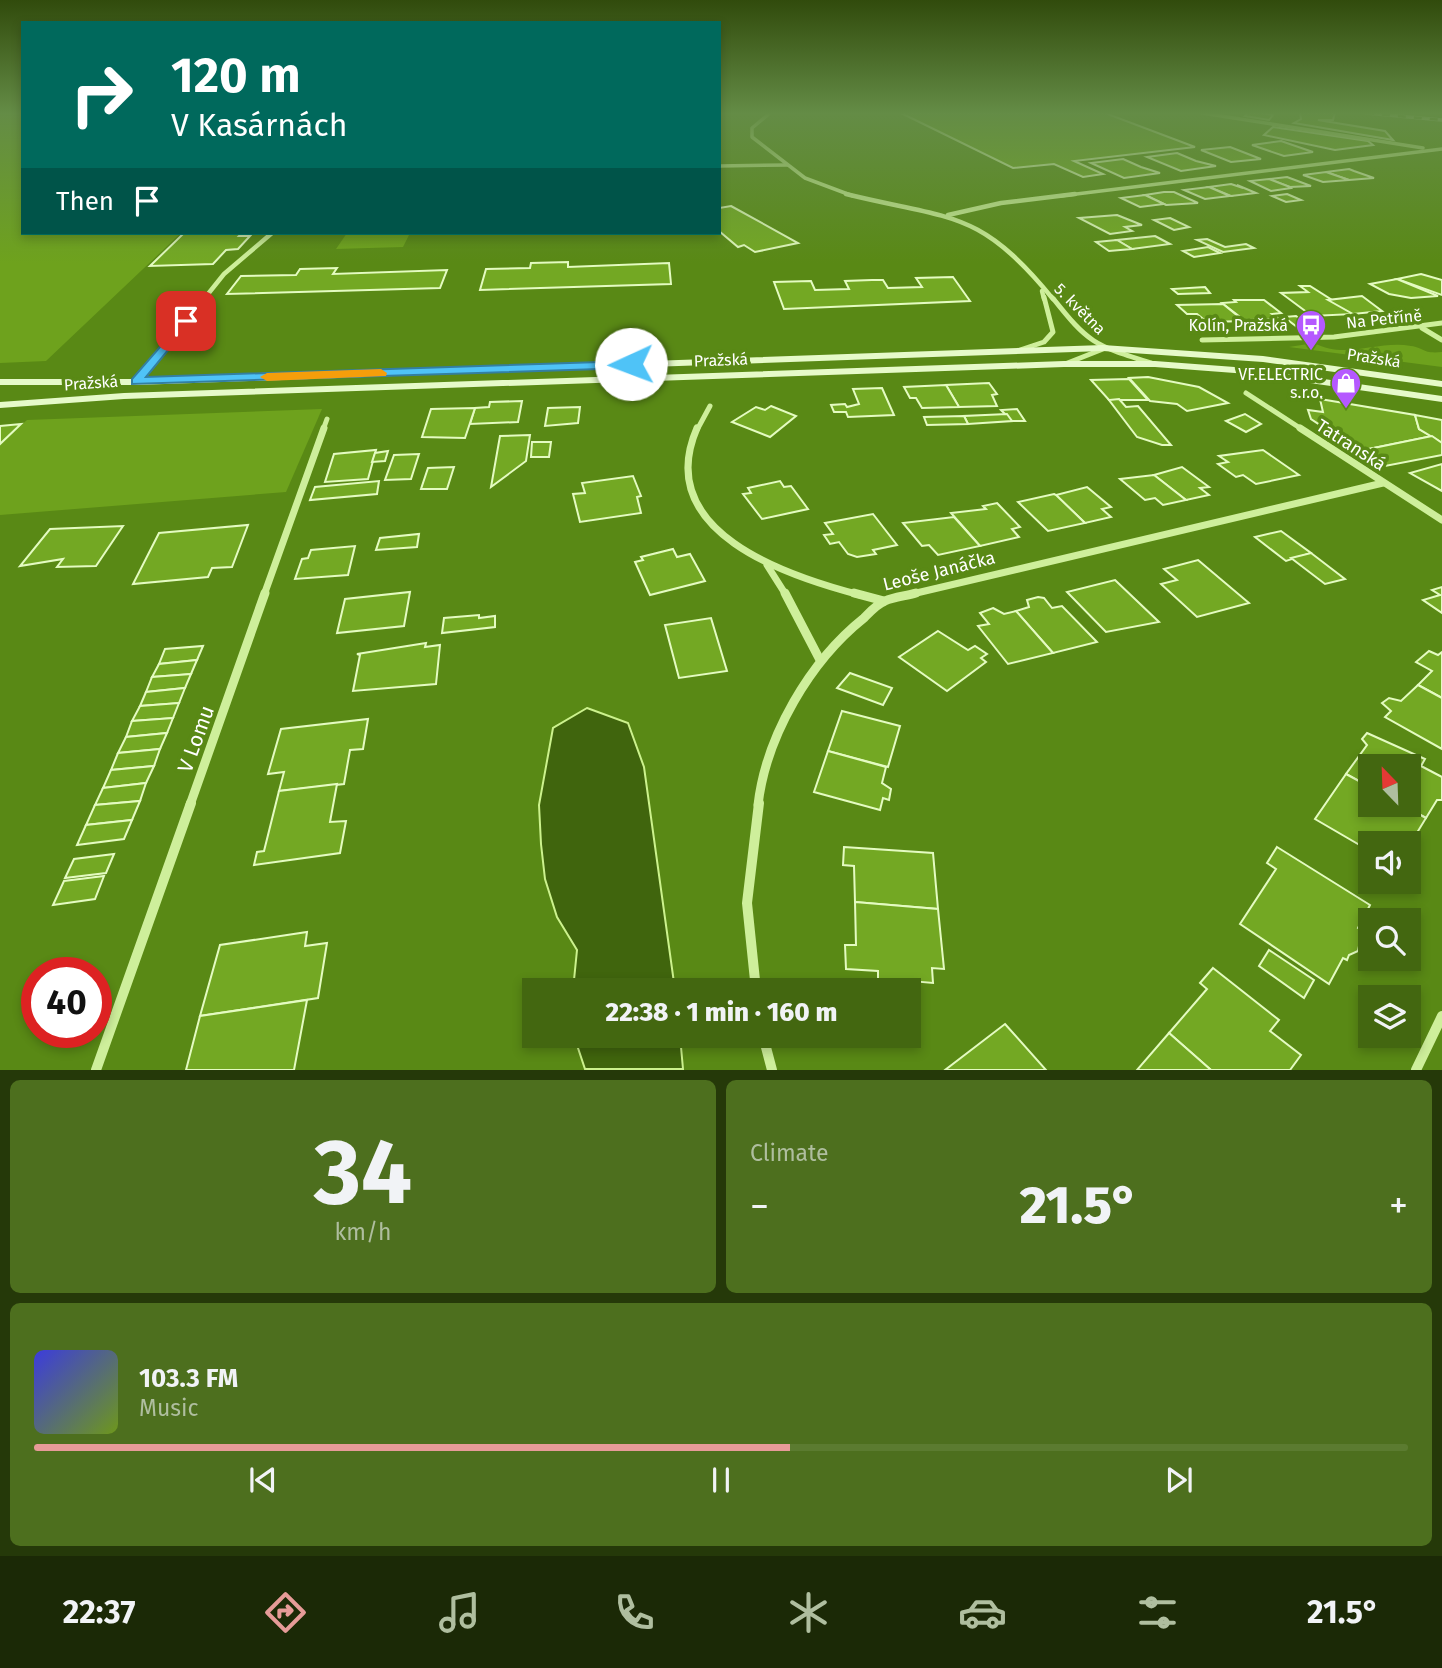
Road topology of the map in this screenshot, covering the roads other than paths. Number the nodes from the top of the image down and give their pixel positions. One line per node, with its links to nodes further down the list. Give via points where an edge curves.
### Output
1 (785, 163): 3 (street, 5. května)
2 (1325, 163): 5 (street, via 1001,203)
3 (788, 165): 4 (street); 5 (street, 5. května, via 830,190)
4 (721, 166)
5 (947, 216): 7 (street, 5. května, via 999,240)
6 (270, 235): 17 (street, via 224,274)
7 (1040, 287): 12 (street, 5. května, via 1086,338); 13 (street, 5. května, via 1053,332 1044,342)
8 (1442, 323): 9 (street, Na Petříně)
9 (1422, 328): 10 (street, Na Petříně, via 1334,337); 11 (street)
10 (1202, 340)
11 (1442, 340)
12 (1103, 348): 13 (street, Pražská); 14 (street); 15 (street); 18 (street, Pražská, via 1263,359)
13 (1016, 351): 17 (street, Pražská)
14 (1064, 364): 15 (street, Pražská); 21 (street, Pražská, via 124,396)
15 (1156, 364): 20 (street, Pražská, via 1298,377)
16 (0, 382): 17 (street, Pražská)
17 (136, 382)
18 (1442, 384)
19 (1246, 393): 24 (street, Tatranská)
20 (1442, 399)
21 (0, 405)
22 (710, 407): 26 (street, via 692,435 689,474 696,500 720,534)
23 (327, 419): 32 (street, V Lomu)
24 (1383, 482): 25 (street, Tatranská); 27 (street, Leoše Janáčka)
25 (1442, 520)
26 (767, 565): 27 (street, via 823,586); 28 (street)
27 (884, 601): 28 (street, Leoše Janáčka)
28 (820, 660): 29 (street, Leoše Janáčka, via 790,709 761,782 747,903)
29 (755, 978)
30 (1442, 1016): 34 (street)
31 (766, 1048): 33 (street)
32 (96, 1069)
33 (772, 1069)
34 (1416, 1069)

